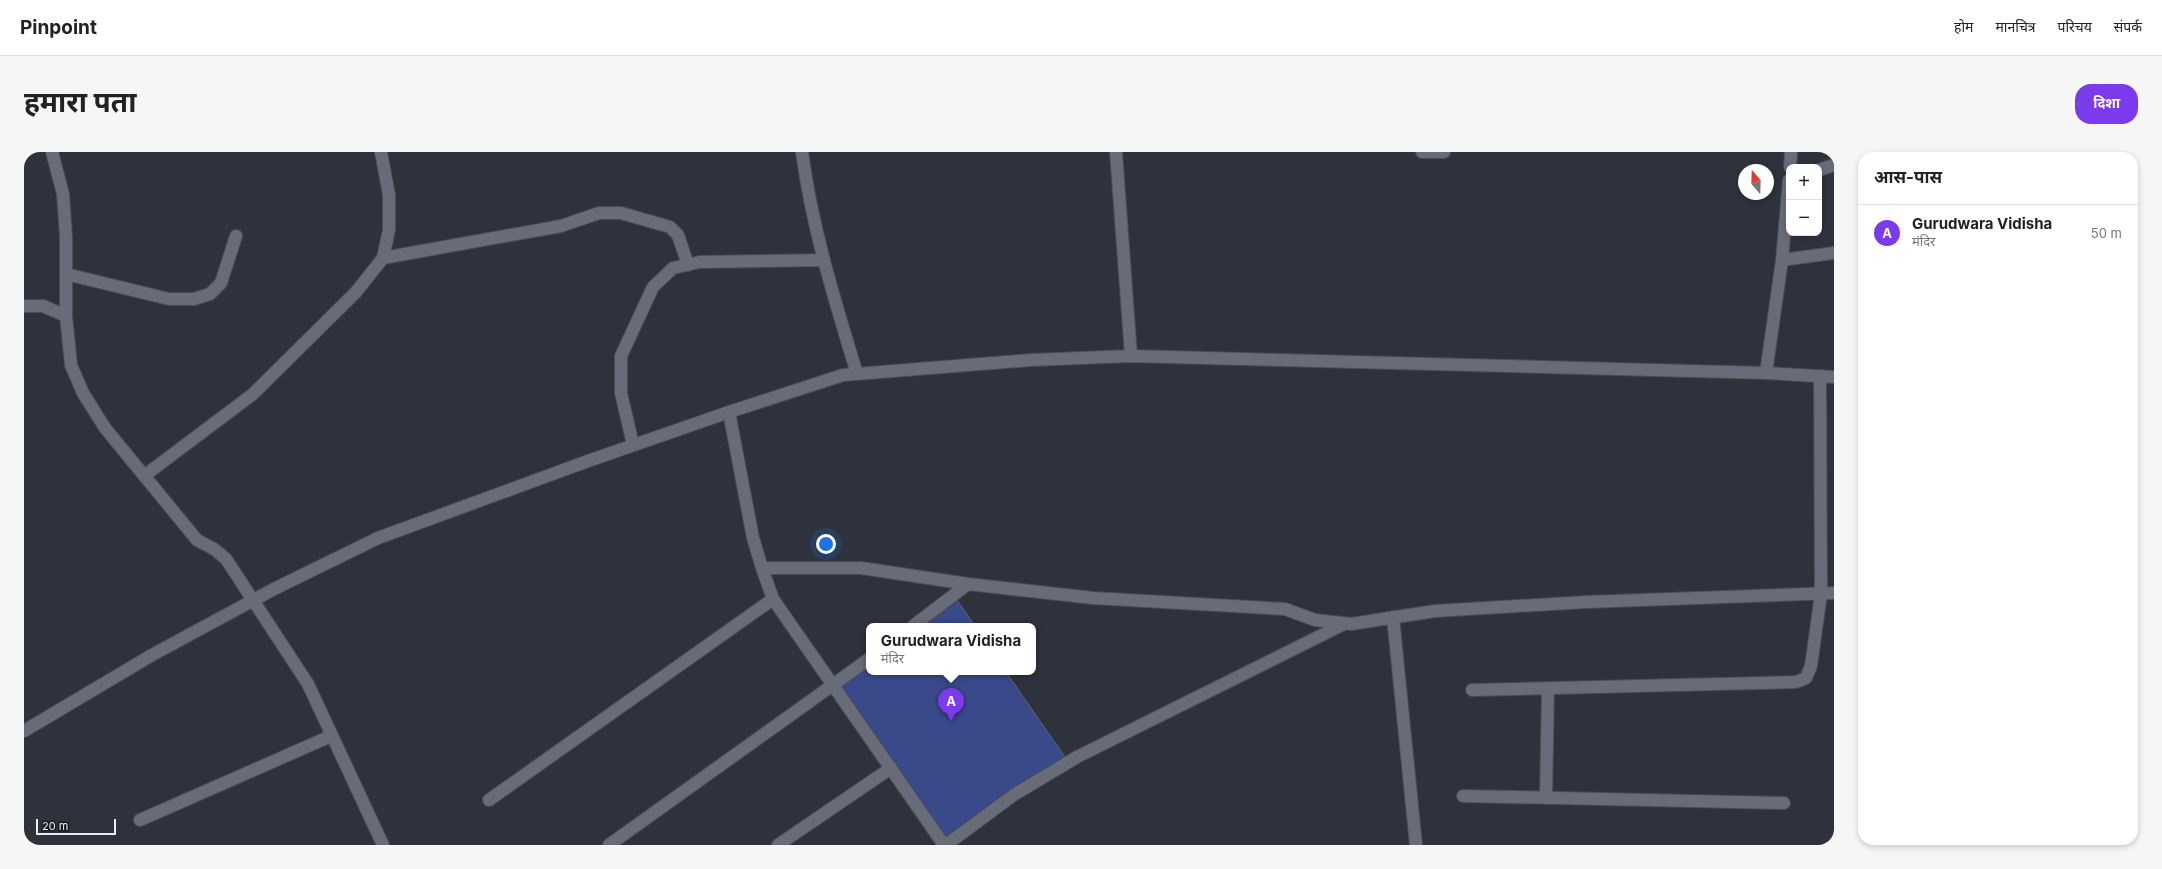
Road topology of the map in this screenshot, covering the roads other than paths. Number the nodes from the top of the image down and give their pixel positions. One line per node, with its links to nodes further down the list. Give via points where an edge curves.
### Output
1 (52, 152): 18 (street, via 63,194)
2 (381, 152): 14 (street, via 389,195 389,230)
3 (802, 152): 15 (street, via 805,178)
4 (1116, 152): 21 (street)
5 (1422, 152): 6 (street)
6 (1444, 152)
7 (1791, 152): 8 (street)
8 (1790, 164)
9 (1834, 165): 10 (street)
10 (1822, 169)
11 (1787, 200): 16 (street)
12 (236, 236): 18 (street, via 221,283 210,294 194,299 169,299)
13 (1834, 253): 16 (street)
14 (383, 258): 17 (street, via 561,226 599,213 621,213 670,227 678,236); 28 (street, via 356,292 253,394)
15 (824, 260): 17 (street, via 700,262); 23 (street)
16 (1782, 260): 22 (street)
17 (688, 265): 27 (street, via 673,268 653,287 621,356 621,393)
18 (66, 274): 20 (street)
19 (24, 306): 20 (street, via 43,306)
20 (66, 316): 28 (street, via 71,365 83,393 105,428)
21 (1131, 356): 22 (street); 23 (street, via 1031,360)
22 (1766, 373): 24 (street)
23 (857, 374): 26 (street, via 843,375)
24 (1820, 376): 25 (street); 31 (street)
25 (1834, 377)
26 (729, 412): 27 (street); 29 (street)
27 (633, 445): 34 (street, via 378,538)
28 (144, 476): 34 (street, via 197,540 226,559)
29 (762, 568): 30 (street, via 861,568); 33 (street)
30 (968, 584): 36 (street); 37 (street, via 1093,598 1285,609 1315,620)
31 (1821, 594): 32 (street); 35 (street, via 1578,602 1435,611); 40 (street, via 1810,666 1806,678 1796,682)
32 (1834, 594)
33 (773, 599): 39 (street); 47 (street)
34 (252, 601): 42 (street, via 152,655); 43 (street, via 308,684)
35 (1393, 617): 37 (street); 54 (street)
36 (917, 623)
37 (1344, 624): 53 (street, via 1077,757 1016,794)
38 (866, 661): 39 (street)
39 (834, 685): 44 (street); 51 (street)
40 (1548, 688): 41 (street); 46 (street)
41 (1472, 690)
42 (24, 731)
43 (331, 736): 49 (street); 50 (street)
44 (891, 768): 52 (street); 53 (street)
45 (1463, 796): 46 (street)
46 (1546, 798): 48 (street)
47 (489, 800)
48 (1784, 803)
49 (140, 820)
50 (383, 845)
51 (609, 845)
52 (778, 845)
53 (945, 845)
54 (1416, 845)

